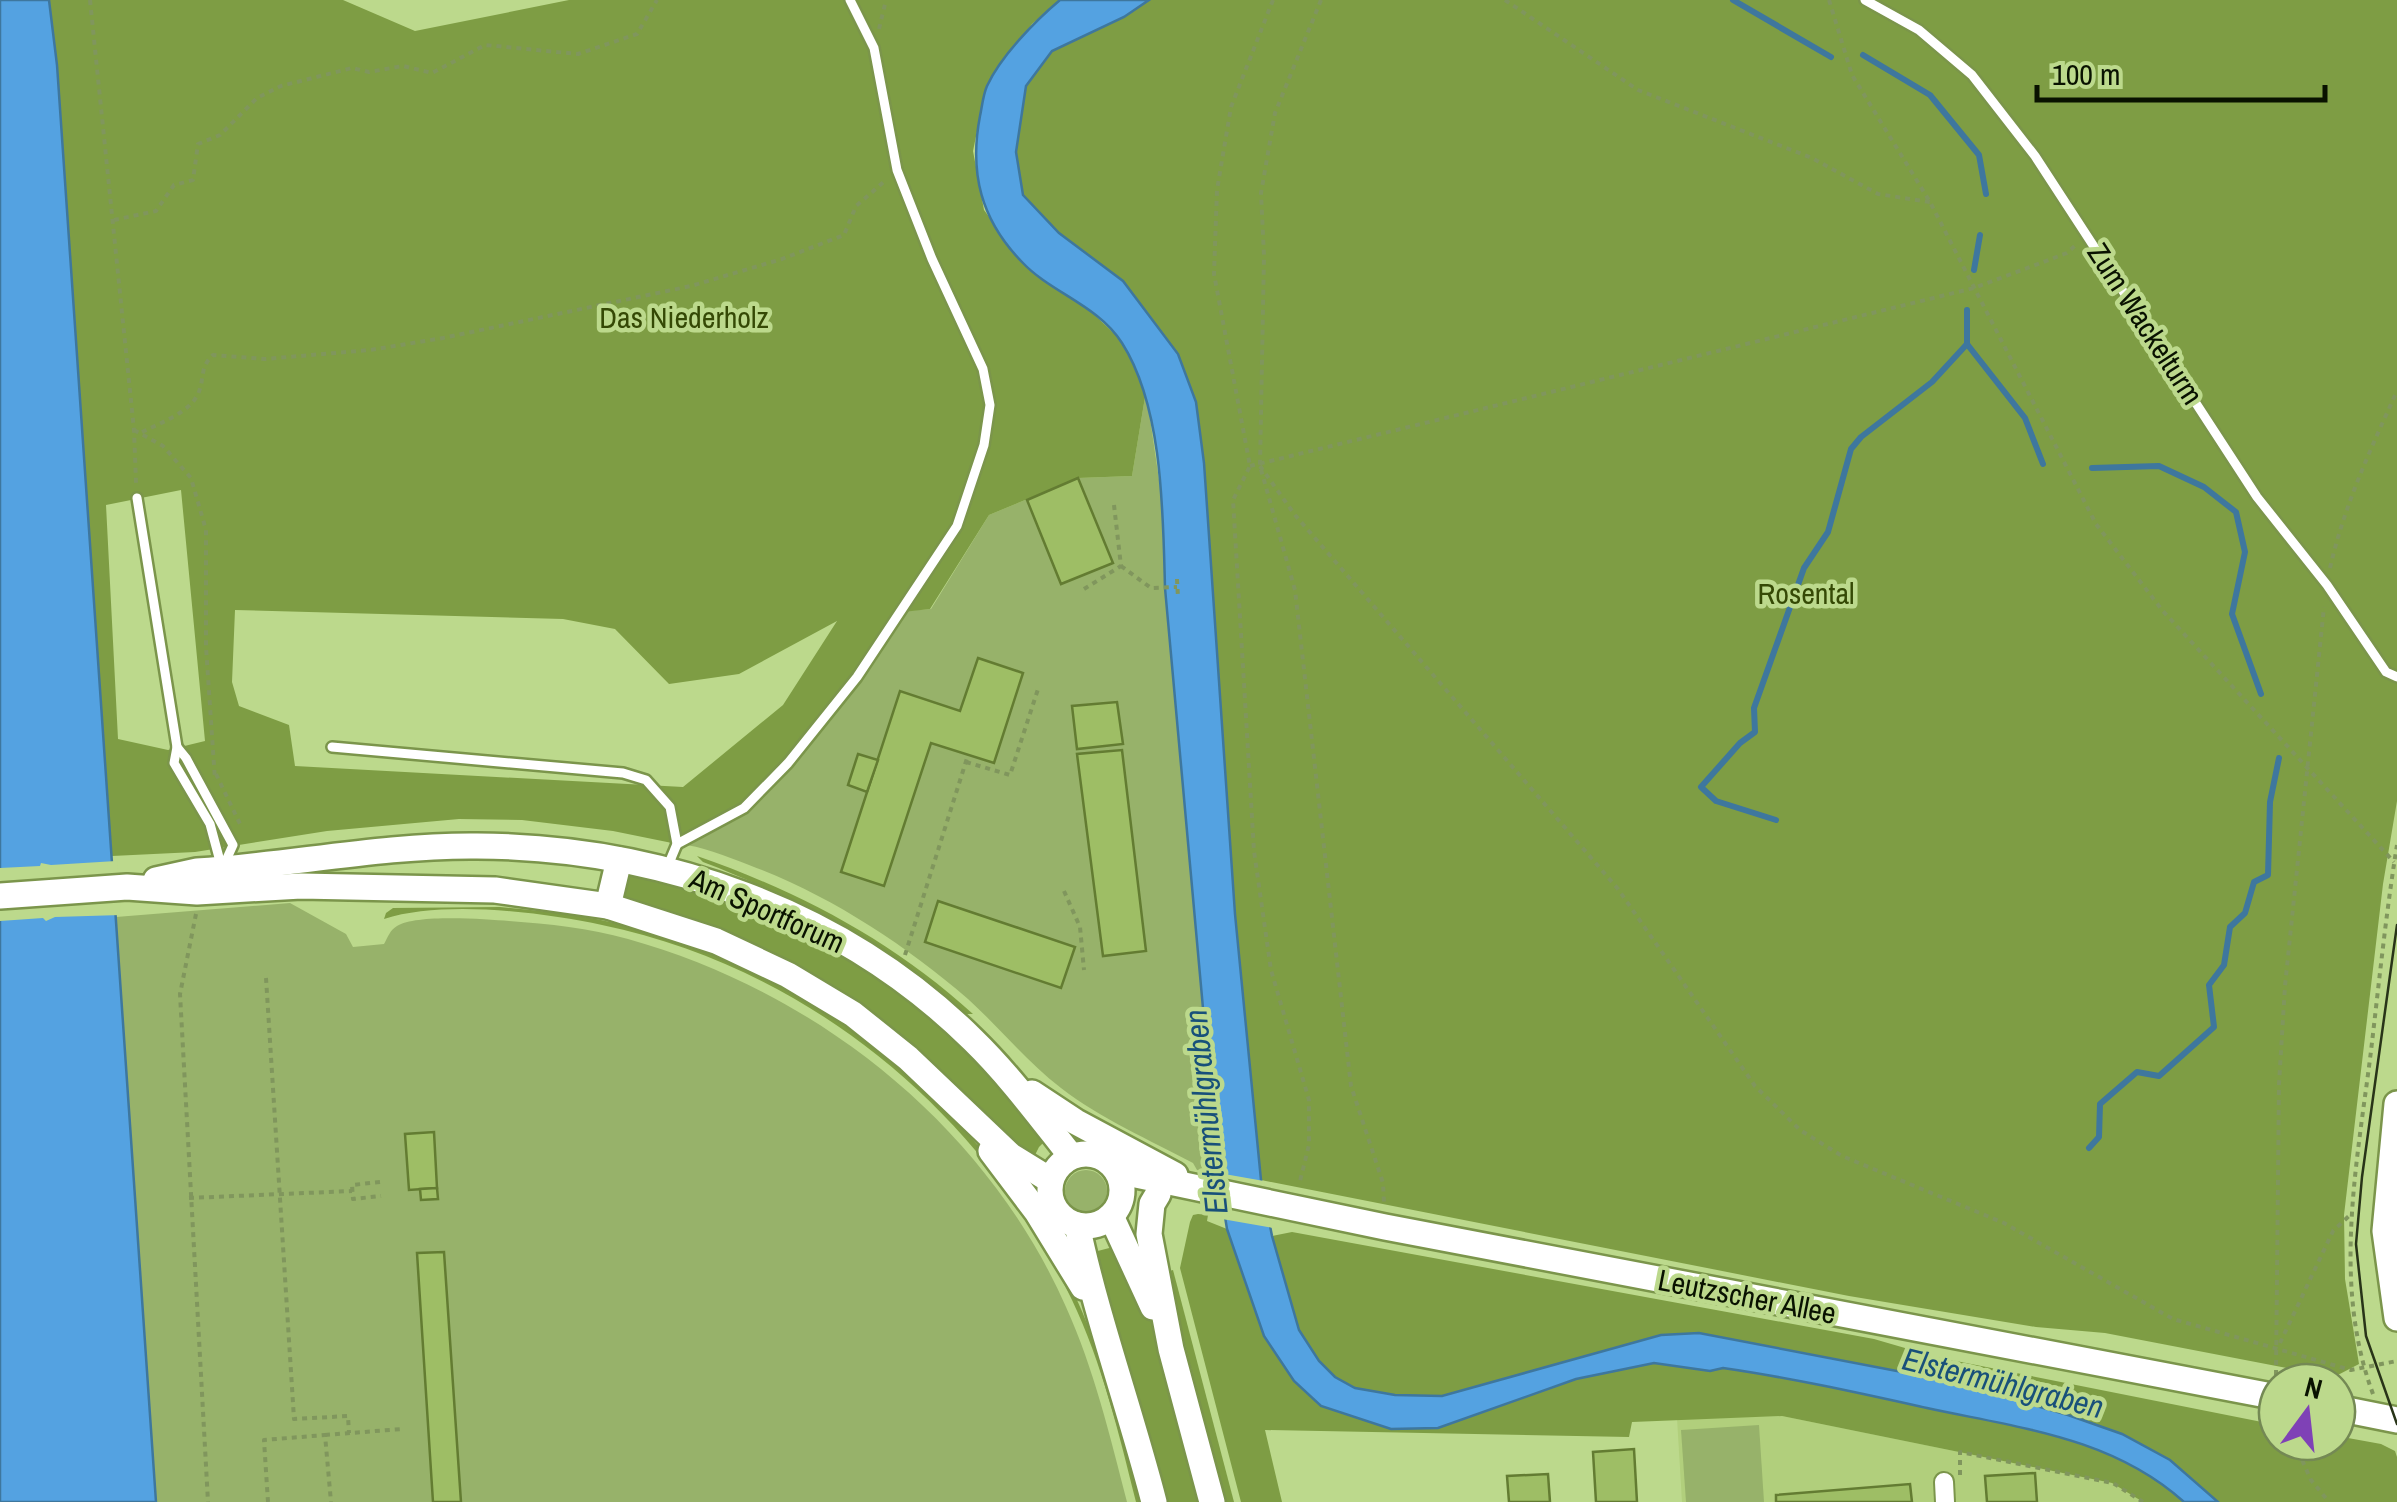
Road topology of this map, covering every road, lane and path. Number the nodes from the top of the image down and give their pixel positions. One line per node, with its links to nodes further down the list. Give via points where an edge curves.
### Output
1 (90, 0): 13 (path)
2 (657, 0): 13 (path, via 637,34 578,54 485,45 432,73 402,66 352,68 281,86 257,98 220,135 198,144 193,180 174,185 156,211)
3 (850, 0): 10 (lane)
4 (886, 0): 10 (path)
5 (1273, 0): 19 (path, via 1231,106 1216,190 1214,274)
6 (1321, 0): 20 (path, via 1275,114 1261,193)
7 (1505, 0): 12 (path, via 1638,90 1812,158 1878,194)
8 (1829, 0): 12 (path, via 1852,74)
9 (1865, 0): 14 (lane, Zum Wackelturm, via 1920,30 1972,75)
10 (874, 48): 11 (lane)
11 (897, 170): 18 (path, via 856,206 844,234 691,286 370,350 265,360 212,355 203,364 198,395 177,415); 38 (lane, via 983,368 990,405 973,480 957,526 903,612 788,764 744,808)
12 (1930, 202): 15 (path)
13 (114, 220): 17 (path)
14 (2087, 234): 15 (path, via 2067,253); 25 (lane, Zum Wackelturm, via 2257,498)
15 (1974, 288): 20 (path); 35 (path, via 2096,524 2162,610)
16 (2397, 390): 25 (path, via 2338,534)
17 (134, 430): 18 (path); 21 (path)
18 (142, 432): 36 (path, via 191,478 206,530)
19 (1250, 466): 20 (path); 62 (path, via 1233,500 1254,850 1271,970 1309,1100)
20 (1260, 466): 65 (path, via 1295,590 1351,1086 1383,1184); 68 (path, via 1618,890 1755,1086 1800,1130 1842,1156 2004,1223 2173,1319)
21 (137, 498): 32 (lane)
22 (1114, 506): 23 (path)
23 (1121, 566): 26 (path, via 1150,588); 27 (path)
24 (1176, 579): 26 (path)
25 (2327, 585): 29 (lane, Zum Wackelturm, via 2386,672); 35 (path)
26 (1177, 588): 28 (path)
27 (1084, 589)
28 (1178, 598)
29 (2397, 677)
30 (1038, 689): 34 (path, via 1010,775)
31 (332, 746): 38 (lane, via 646,780 670,806)
32 (177, 747): 42 (lane, via 174,763 210,824); 42 (lane, via 233,845)
33 (968, 754): 34 (path)
34 (966, 762): 48 (path)
35 (2308, 769): 40 (path); 68 (path, via 2279,1084)
36 (216, 774)
37 (2397, 845): 40 (path)
38 (672, 856): 39 (main road, Am Sportforum); 48 (main road, Am Sportforum, via 868,956)
39 (620, 860): 41 (main road, Am Sportforum, via 476,846); 45 (main road)
40 (2394, 862): 63 (path)
41 (368, 870): 42 (main road, Am Sportforum); 42 (main road, Am Sportforum, via 301,886); 45 (main road, Am Sportforum, via 392,890 495,890)
42 (208, 885): 44 (main road); 61 (path, via 180,994)
43 (1064, 890): 46 (path, via 1080,926)
44 (0, 896)
45 (608, 906): 51 (main road, Am Sportforum, via 716,941 788,974 853,1014)
46 (1084, 970)
47 (266, 978): 57 (path)
48 (898, 978): 49 (main road, Am Sportforum)
49 (976, 1043): 52 (main road, Am Sportforum); 59 (main road, Leutzscher Allee, via 1047,1105)
50 (2397, 1104): 67 (main road, via 2385,1230)
51 (956, 1107): 53 (main road, Am Sportforum, via 1010,1156); 66 (main road, Am Sportforum, via 1037,1212)
52 (1071, 1156): 53 (main road); 58 (main road, via 1102,1157)
53 (1050, 1180): 64 (main road, via 1051,1204)
54 (380, 1182): 55 (path, via 352,1185)
55 (352, 1191): 57 (path); 60 (path, via 353,1199)
56 (1158, 1194): 58 (main road, Leutzscher Allee); 59 (main road, Leutzscher Allee); 69 (main road, via 1149,1234)
57 (280, 1195): 61 (path); 77 (path, via 294,1419 348,1416)
58 (1116, 1195): 59 (main road, Leutzscher Allee); 64 (main road, via 1095,1225); 69 (main road)
59 (1217, 1195): 62 (main road, Leutzscher Allee)
60 (381, 1196)
61 (189, 1198): 81 (path)
62 (1295, 1210): 65 (main road, Leutzscher Allee)
63 (2350, 1215): 68 (path, via 2333,1230); 72 (path)
64 (1077, 1225): 66 (main road, Am Sportforum)
65 (1385, 1227): 73 (main road, Leutzscher Allee)
66 (1096, 1309): 84 (main road, Am Sportforum)
67 (2397, 1318)
68 (2278, 1347): 71 (path); 72 (path, via 2351,1370)
69 (1171, 1348): 85 (main road)
70 (2397, 1361): 72 (path)
71 (2278, 1362)
72 (2364, 1368)
73 (2257, 1392)
74 (2357, 1412): 75 (main road)
75 (2397, 1420)
76 (402, 1429): 77 (path)
77 (349, 1433): 78 (path)
78 (325, 1435): 82 (path, via 264,1440); 83 (path)
79 (2302, 1462): 88 (path)
80 (1944, 1482): 86 (street); 87 (path, via 1960,1482 1960,1452 2112,1483)
81 (208, 1502)
82 (268, 1502)
83 (331, 1502)
84 (1154, 1502)
85 (1212, 1502)
86 (1945, 1502)
87 (2143, 1502)
88 (2329, 1502)

